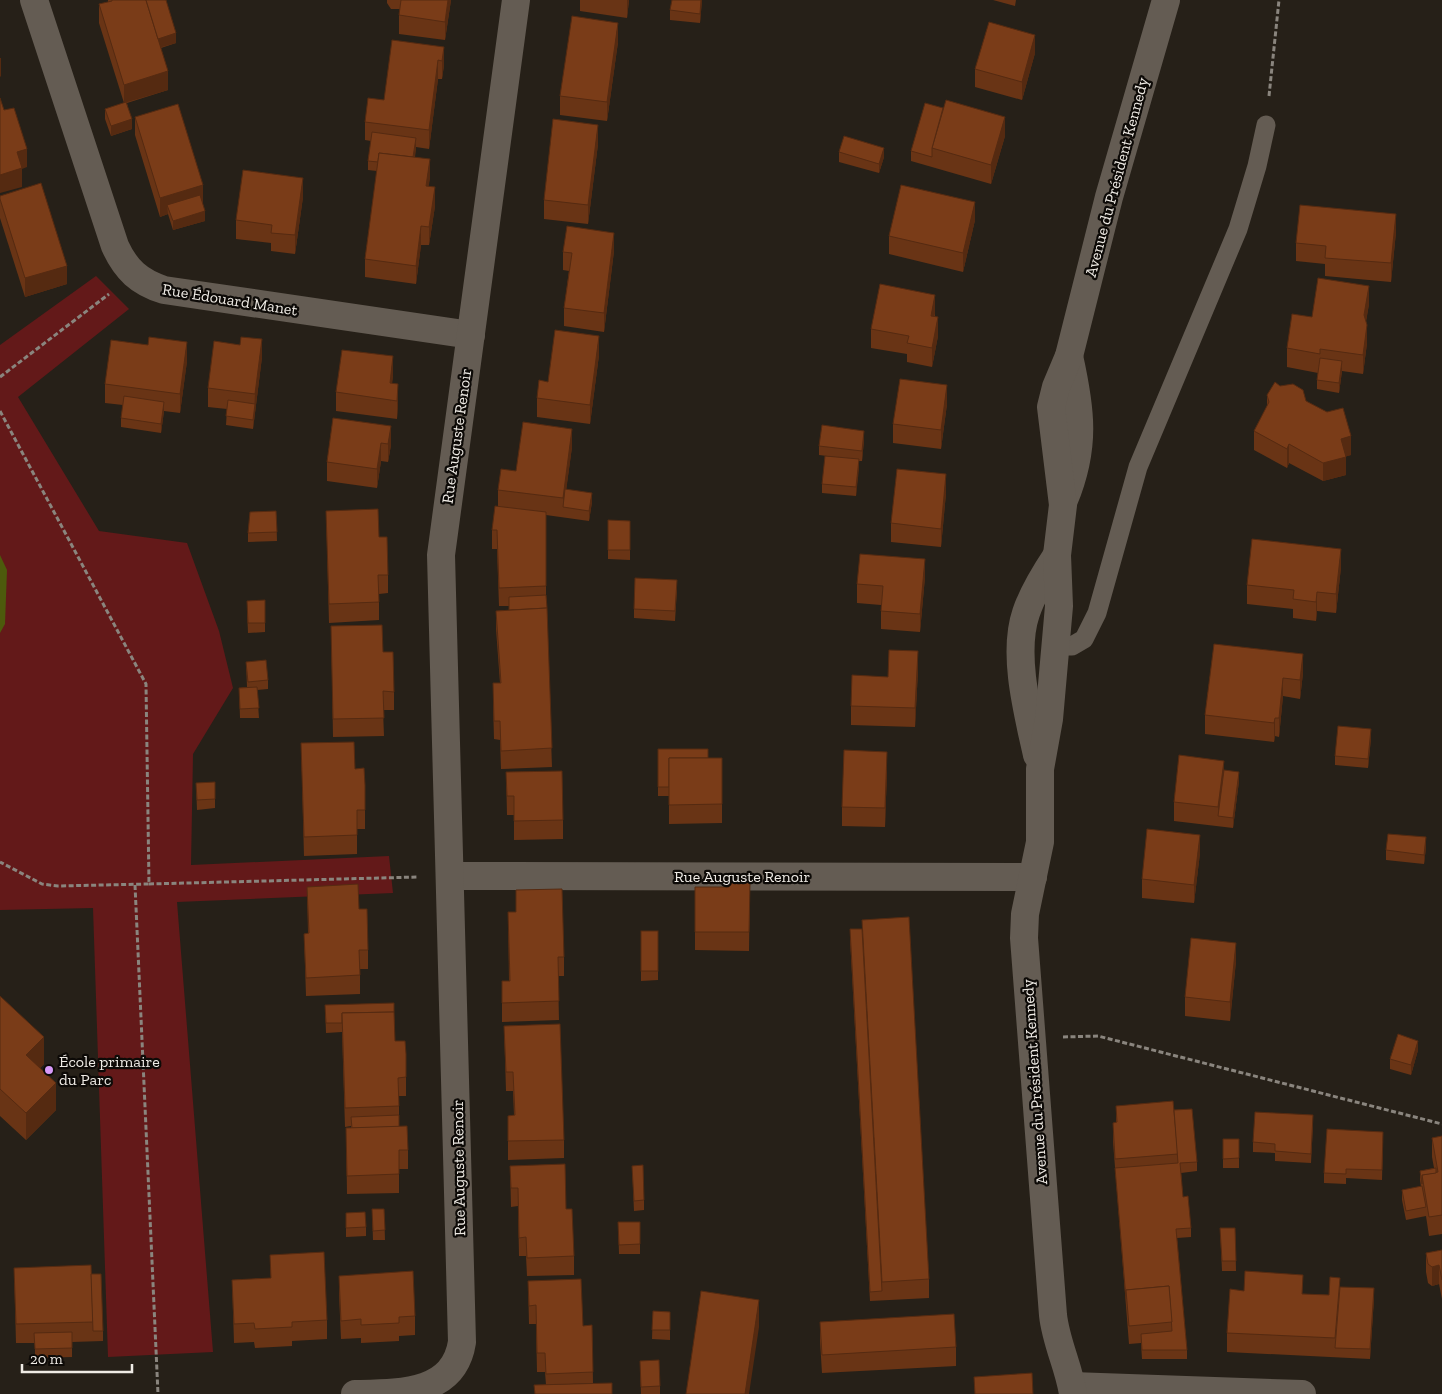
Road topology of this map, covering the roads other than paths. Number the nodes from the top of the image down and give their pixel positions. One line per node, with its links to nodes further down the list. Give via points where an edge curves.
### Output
1 (34, 0): 5 (street, Rue Édouard Manet, via 116,246 122,262 134,276 164,290)
2 (516, 0): 5 (street, Rue Auguste Renoir)
3 (1166, 0): 6 (street, Avenue du Président Kennedy, via 1109,197 1069,356 1079,399 1080,446 1074,476 1062,505)
4 (1266, 125): 7 (lane, via 1238,229 1138,467 1097,613 1084,639 1072,646)
5 (471, 335): 9 (street, Rue Auguste Renoir, via 440,555)
6 (1057, 554): 7 (street, Avenue du Président Kennedy, via 1059,606); 8 (street, Avenue du Président Kennedy, via 1037,586 1025,614 1022,637 1024,687)
7 (1056, 646): 8 (street, Avenue du Président Kennedy, via 1049,719)
8 (1040, 768): 10 (street, Avenue du Président Kennedy, via 1040,842)
9 (450, 876): 10 (street, Rue Auguste Renoir); 13 (street, Rue Auguste Renoir, via 460,1356 454,1369 430,1388 416,1392)
10 (1033, 877): 11 (street, Avenue du Président Kennedy, via 1025,914 1024,938 1030,1038 1055,1338)
11 (1073, 1390): 14 (street)
12 (355, 1394): 13 (street, Rue Auguste Renoir)
13 (372, 1394)
14 (1302, 1394)

